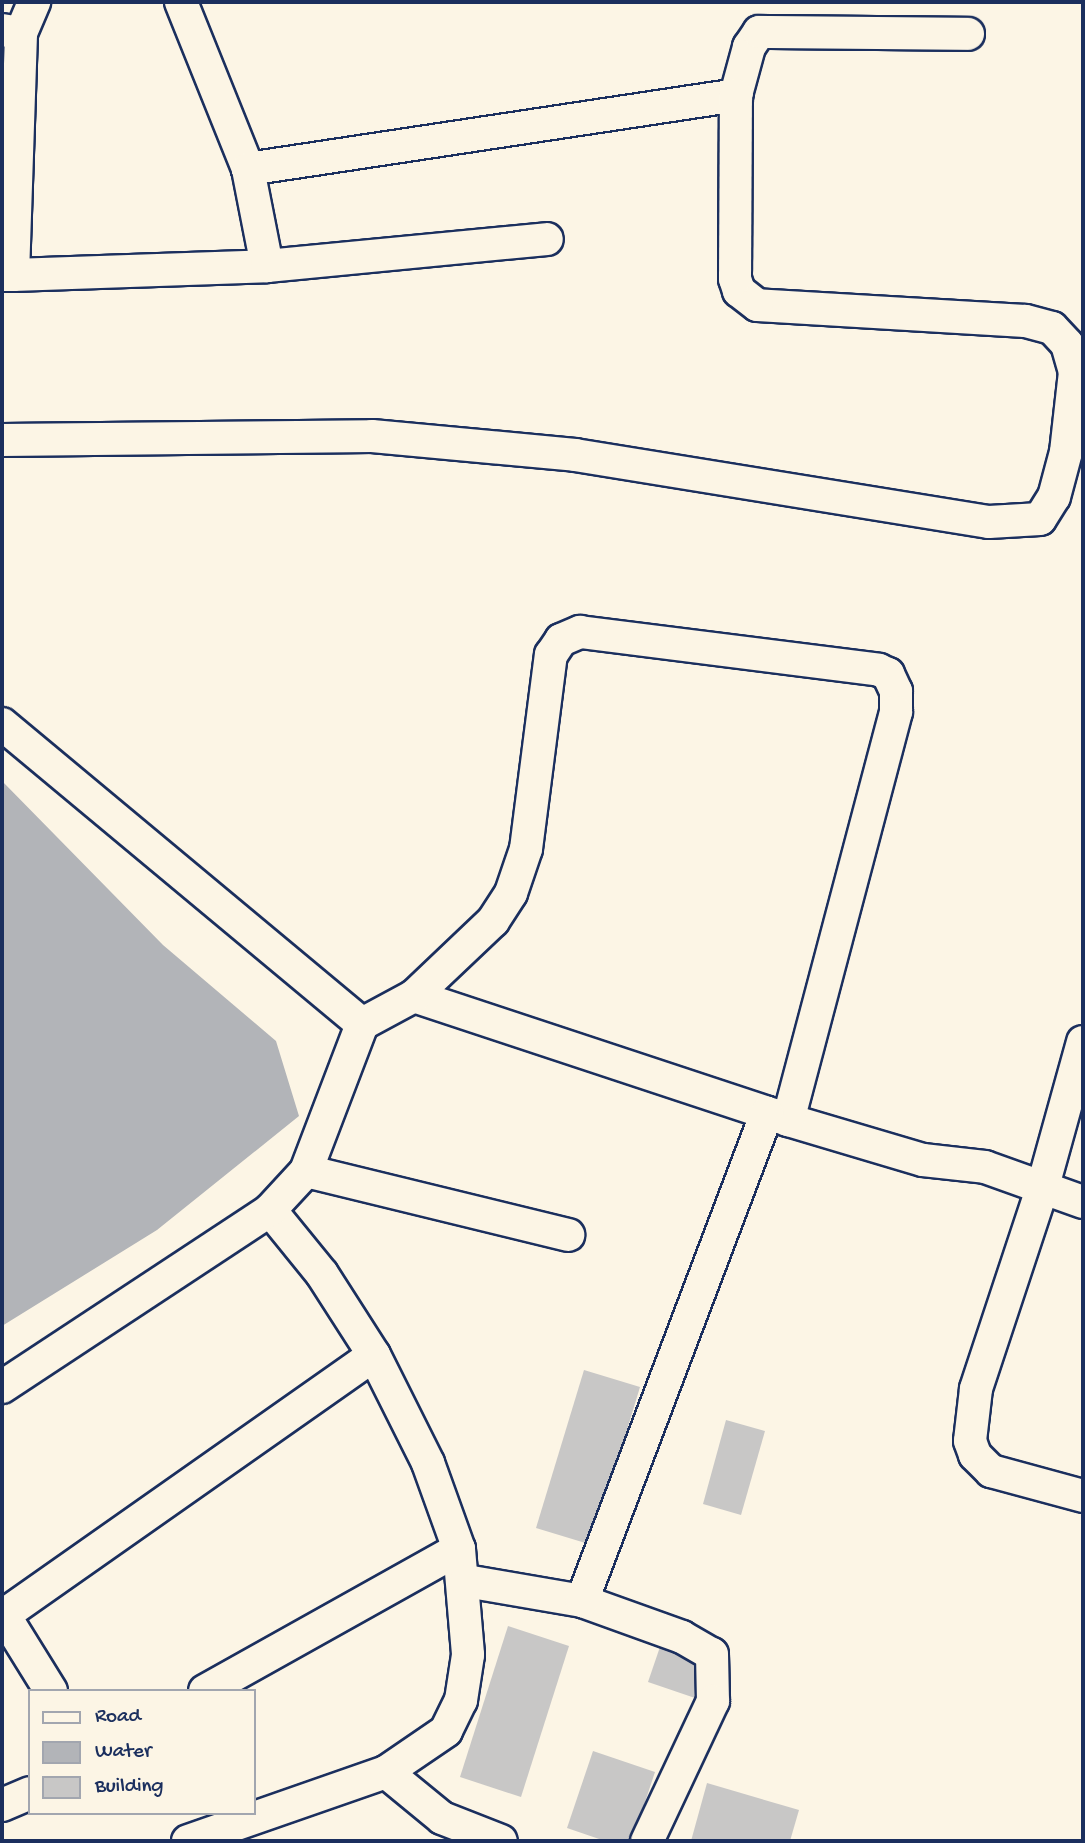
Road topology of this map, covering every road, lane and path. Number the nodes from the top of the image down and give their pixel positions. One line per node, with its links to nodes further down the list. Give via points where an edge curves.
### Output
1 (34, 2): 3 (street)
2 (181, 2): 6 (street)
3 (11, 32): 9 (street)
4 (968, 34): 5 (street, via 759,32 749,47)
5 (736, 95): 6 (street); 10 (street, via 735,279 739,291 757,305 1025,321 1052,328 1066,344 1074,372 1066,452 1054,496 1040,519 989,522 575,455 372,436)
6 (248, 169): 8 (street)
7 (547, 239): 8 (street)
8 (267, 266): 9 (street)
9 (8, 275)
10 (2, 440)
11 (2, 724): 13 (street)
12 (414, 996): 13 (street); 15 (street); 15 (street, via 493,920 511,893 526,849 551,655 561,640 580,632 879,670 888,674 896,691 896,712)
13 (362, 1024): 16 (street)
14 (1083, 1042): 17 (street)
15 (777, 1117): 17 (street, via 923,1160 985,1167); 26 (street)
16 (306, 1171): 19 (street); 20 (street)
17 (1043, 1186): 18 (street); 23 (street, via 976,1389 970,1441 975,1455 991,1471)
18 (1083, 1202)
19 (270, 1210): 21 (street, via 322,1274); 22 (street)
20 (568, 1235)
21 (374, 1355): 24 (street, via 428,1463); 27 (street)
22 (2, 1387)
23 (1083, 1496)
24 (459, 1549): 25 (street); 29 (street)
25 (466, 1581): 26 (street); 30 (street, via 468,1656 461,1700 446,1731)
26 (582, 1601): 35 (street, via 682,1637 712,1654 713,1701)
27 (3, 1614): 28 (street)
28 (50, 1689)
29 (209, 1689)
30 (386, 1772): 33 (street); 34 (street, via 442,1818)
31 (28, 1794): 32 (street)
32 (2, 1805)
33 (188, 1841)
34 (501, 1841)
35 (647, 1841)

